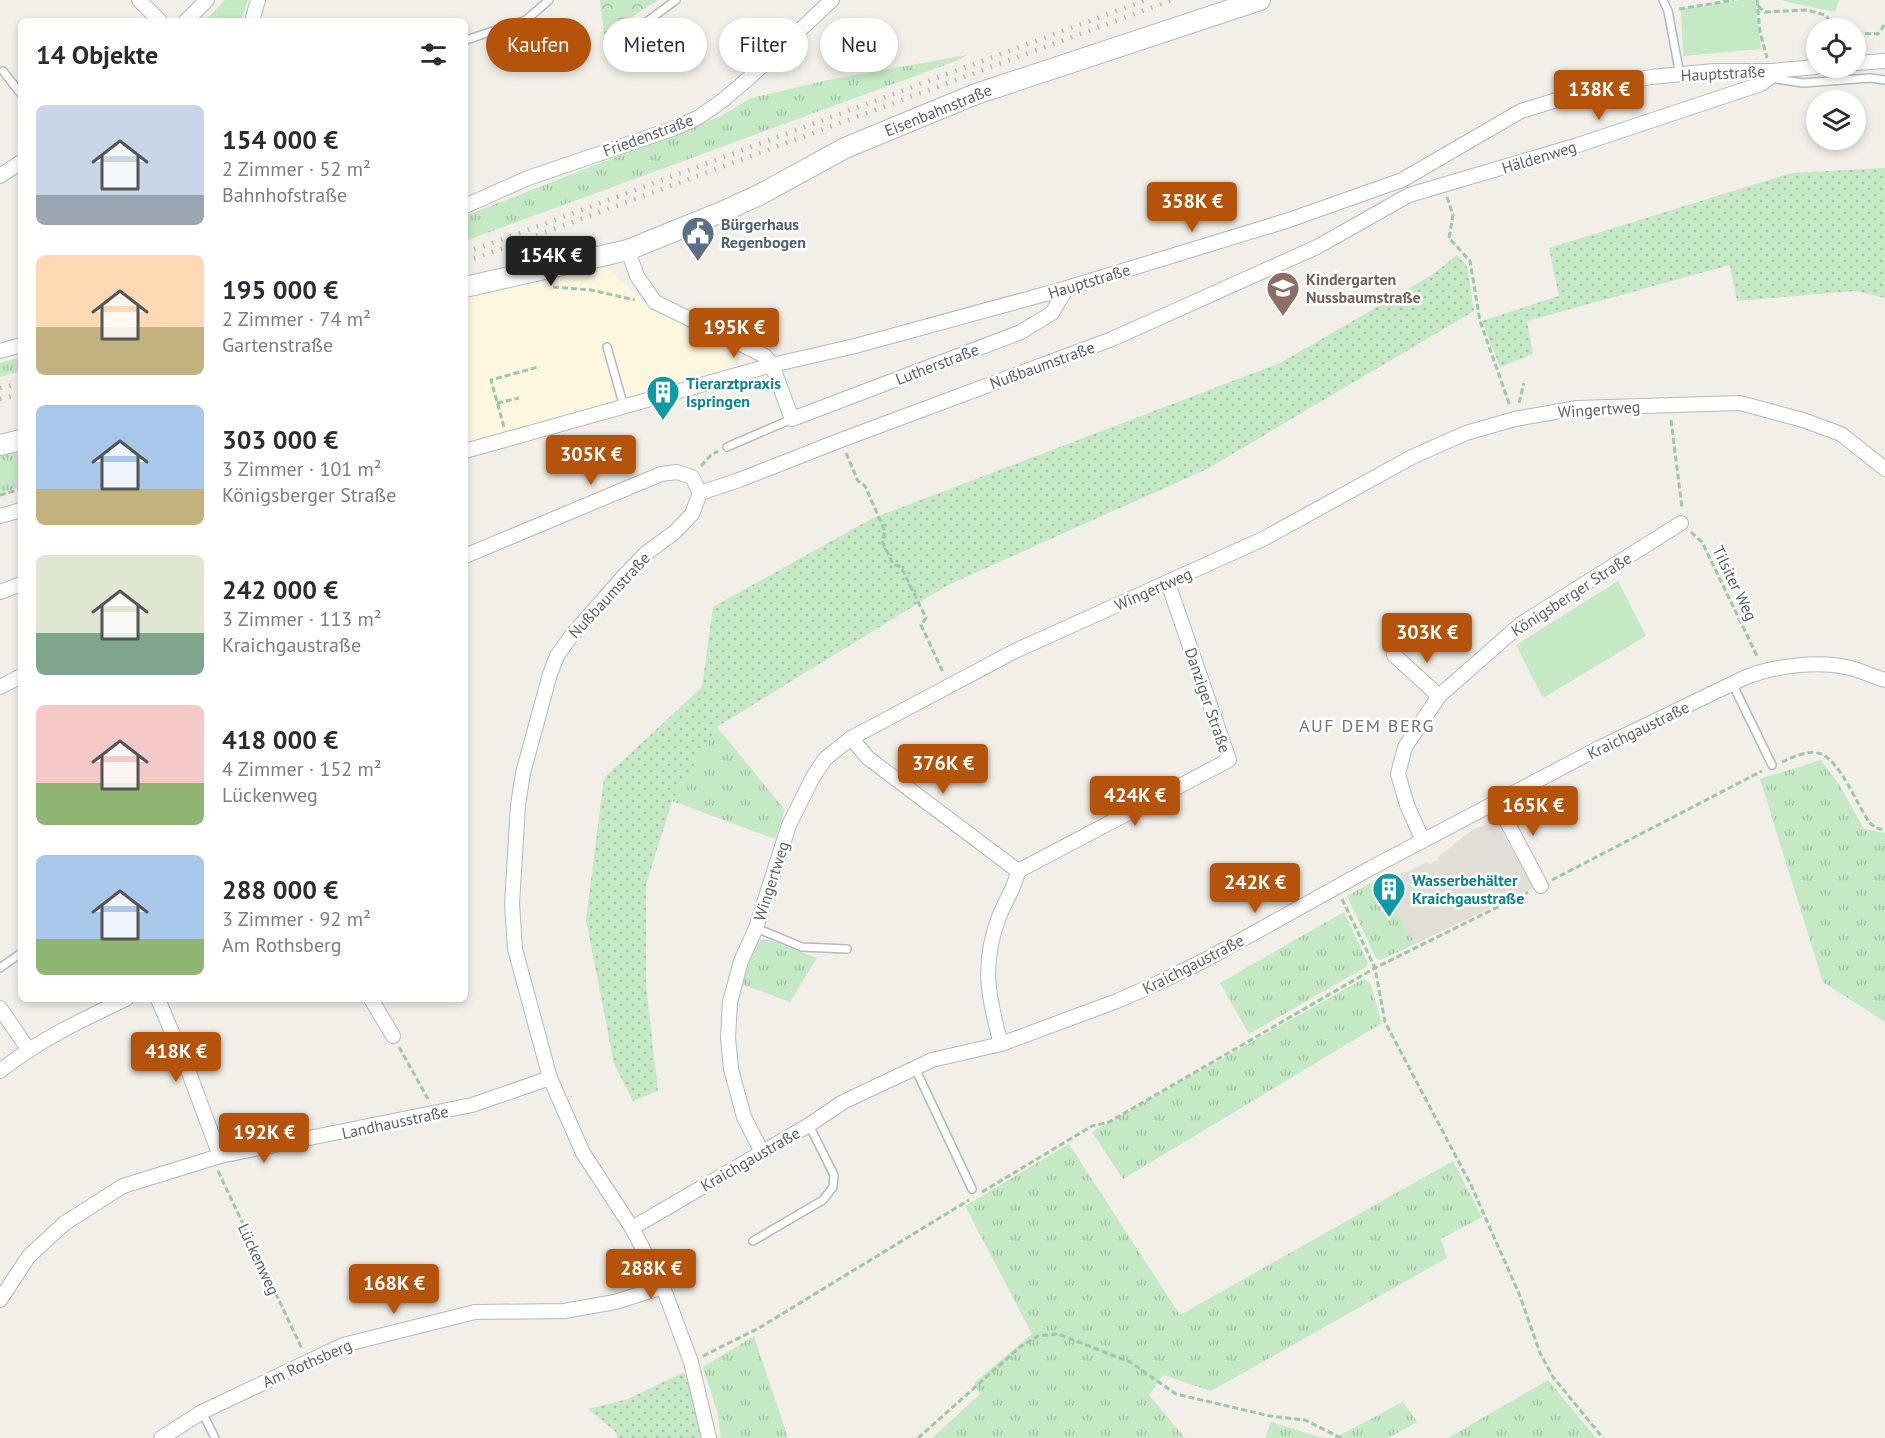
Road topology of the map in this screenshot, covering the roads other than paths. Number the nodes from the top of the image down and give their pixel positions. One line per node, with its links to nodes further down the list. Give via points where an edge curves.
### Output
1 (139, 0): 9 (street)
2 (207, 0): 10 (street)
3 (258, 0): 11 (street)
4 (549, 0): 13 (lane, via 526,20)
5 (676, 0): 12 (lane)
6 (832, 0): 26 (street, Friedenstraße, via 722,101 699,117 528,178)
7 (1260, 0): 27 (main road, Eisenbahnstraße, via 942,107 845,148 724,212)
8 (1663, 0): 18 (lane)
9 (157, 18)
10 (189, 18)
11 (253, 18)
12 (652, 18)
13 (468, 39)
14 (1885, 61): 15 (street)
15 (1866, 62)
16 (1806, 69): 19 (street, Hauptstraße)
17 (3, 71): 21 (lane)
18 (1680, 75): 19 (street, Hauptstraße, via 1714,71); 24 (street, Hauptstraße, via 1602,86 1521,111)
19 (1770, 75): 20 (lane, via 1803,83); 25 (street, Häldenweg, via 1761,84 1578,145)
20 (1885, 80)
21 (18, 90)
22 (18, 164): 23 (street)
23 (0, 176)
24 (1402, 180): 25 (street); 29 (street, Hauptstraße)
25 (1409, 195): 41 (street, Nußbaumstraße, via 1317,248 1112,339)
26 (468, 205)
27 (628, 250): 28 (main road, Eisenbahnstraße); 33 (street, via 637,276 653,300 765,356)
28 (468, 286)
29 (1067, 288): 33 (street, Hauptstraße); 35 (street, Lutherstraße, via 1052,313 1021,332)
30 (18, 346): 32 (street)
31 (607, 347): 34 (lane)
32 (0, 351)
33 (772, 365): 34 (street, Hauptstraße); 35 (street)
34 (624, 407): 39 (street, Hauptstraße)
35 (792, 419): 38 (lane, Lutherstraße)
36 (18, 441): 37 (main road)
37 (0, 445)
38 (727, 447)
39 (468, 450)
40 (1885, 469): 46 (street, Wingertweg, via 1841,434 1740,403 1577,408 1466,433 1412,457 1263,539)
41 (700, 493): 45 (street, via 692,477 677,472 661,474); 74 (street, Nußbaumstraße, via 692,514 622,578 557,656 523,773 512,904 515,949)
42 (18, 511): 43 (street)
43 (0, 516)
44 (1682, 523): 54 (street, Königsberger Straße, via 1521,624)
45 (468, 555)
46 (1168, 583): 55 (street, Wingertweg, via 1015,651); 59 (street, Danziger Straße, via 1229,760)
47 (18, 585): 48 (street)
48 (0, 592)
49 (1394, 655): 54 (street)
50 (18, 678): 53 (street)
51 (1885, 680): 52 (street, Kraichgaustraße, via 1854,669 1810,665 1763,671)
52 (1732, 683): 56 (lane); 57 (street, Kraichgaustraße)
53 (0, 687)
54 (1439, 696): 58 (street, Königsberger Straße, via 1405,747 1398,774)
55 (851, 738): 59 (street, via 868,758); 61 (street, Wingertweg, via 825,759 813,777 789,825)
56 (1772, 765)
57 (1497, 803): 58 (street, Kraichgaustraße); 60 (street)
58 (1423, 841): 70 (street, Kraichgaustraße, via 1158,983)
59 (1018, 871): 70 (street, via 1016,884 992,934 987,961 989,1004)
60 (1541, 886)
61 (756, 928): 62 (lane, via 802,947); 76 (street, Wingertweg, via 741,961 730,1002 728,1038 731,1069 744,1117)
62 (847, 948)
63 (18, 955): 64 (lane)
64 (0, 968)
65 (119, 1002): 71 (street)
66 (159, 1002): 77 (street, via 188,1070)
67 (373, 1002): 69 (street)
68 (0, 1008): 71 (street)
69 (393, 1036)
70 (1001, 1044): 72 (street, Kraichgaustraße, via 932,1060)
71 (27, 1049): 73 (street)
72 (915, 1068): 75 (street, Kraichgaustraße, via 843,1102); 78 (lane)
73 (0, 1071)
74 (550, 1078): 77 (street, Landhausstraße, via 472,1106); 79 (street, Nußbaumstraße, via 583,1153)
75 (809, 1125): 76 (street, Kraichgaustraße); 80 (lane, via 834,1174 833,1187 823,1200)
76 (762, 1152): 79 (street, Kraichgaustraße)
77 (216, 1157): 82 (street, Landhausstraße, via 123,1186 65,1223 28,1256)
78 (972, 1189)
79 (632, 1228): 81 (street, Nußbaumstraße)
80 (753, 1241)
81 (663, 1287): 83 (street, Am Rothsberg, via 615,1302 564,1311 475,1312 343,1345); 86 (street, Nußbaumstraße, via 691,1362)
82 (0, 1300)
83 (202, 1412): 84 (street, Am Rothsberg); 85 (lane)
84 (161, 1438)
85 (215, 1438)
86 (709, 1438)

